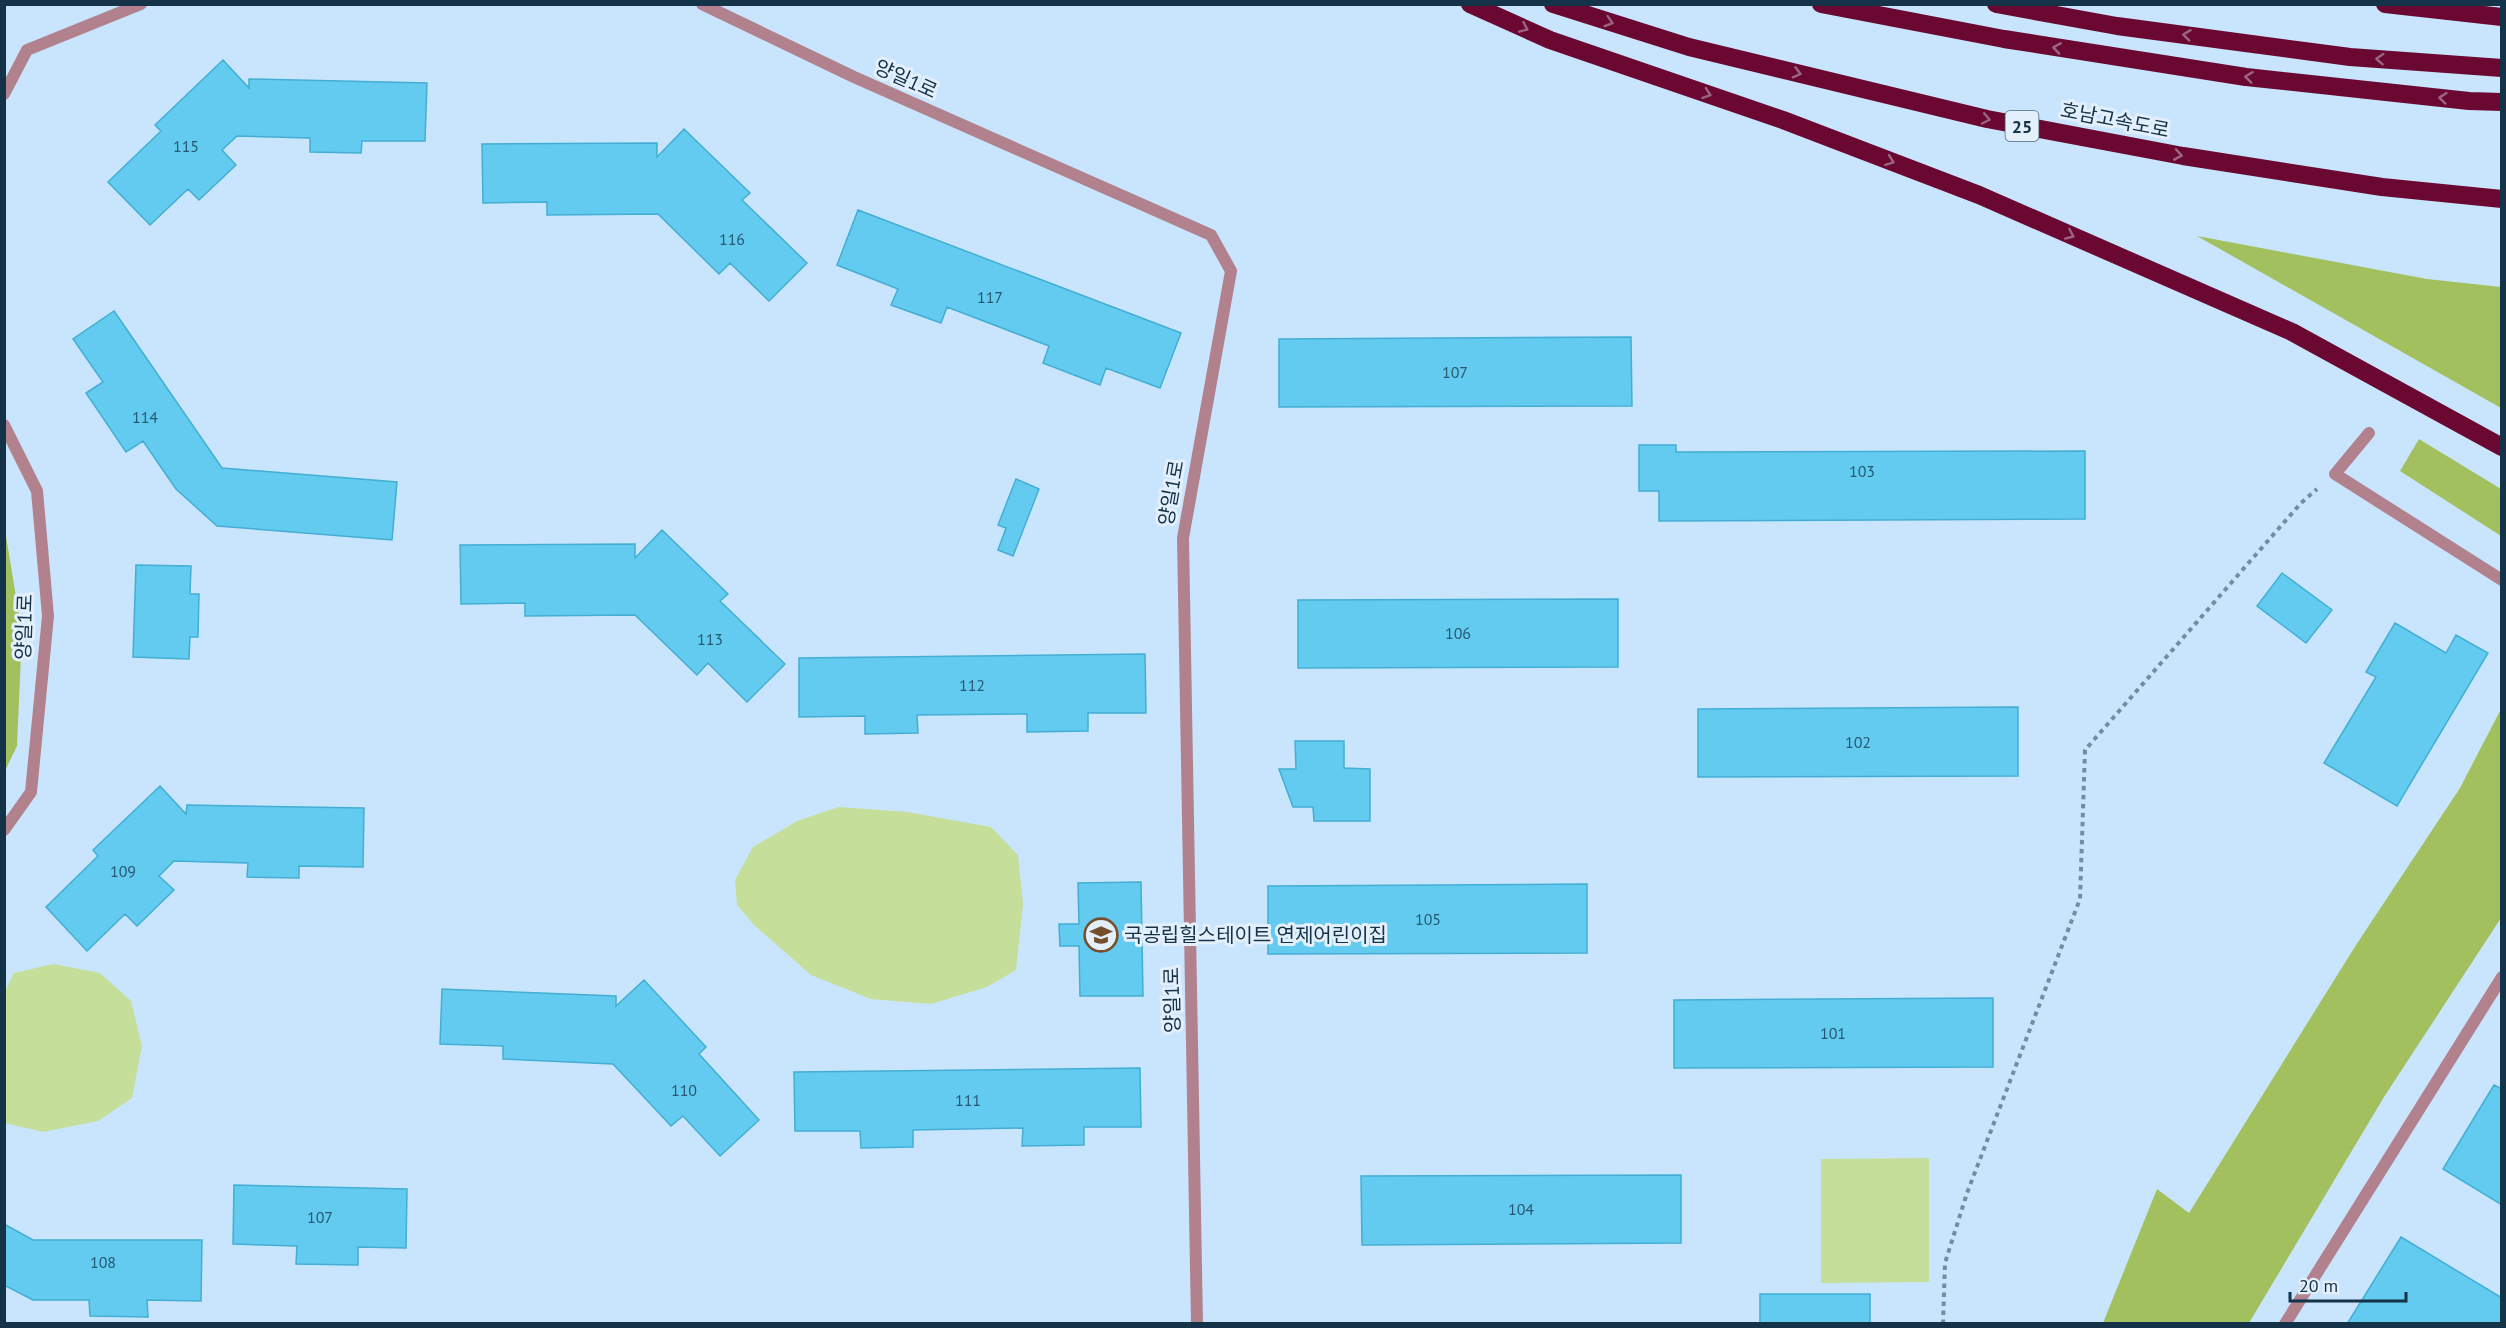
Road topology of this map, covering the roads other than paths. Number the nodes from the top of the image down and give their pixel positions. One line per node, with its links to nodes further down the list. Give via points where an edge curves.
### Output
1 (141, 4): 10 (street, via 27,50)
2 (702, 4): 19 (street, 양일1로, via 854,77 1210,235 1231,271 1183,538)
3 (1470, 4): 15 (highway, one-way to 15, via 1550,40 1783,120 1978,195 2292,332)
4 (1553, 4): 12 (highway, 호남고속도로 / 25, one-way to 12, via 1689,47 1987,119 2335,180)
5 (1821, 4): 11 (highway, one-way to 5, via 2246,77 2004,39)
6 (1996, 4): 9 (highway, one-way to 6, via 2350,57 2117,26)
7 (2385, 4): 8 (highway)
8 (2502, 17)
9 (2502, 68)
10 (4, 94)
11 (2502, 102)
12 (2502, 199)
13 (4, 425): 17 (street, 양일1로, via 37,491 48,616 31,792)
14 (2369, 433): 16 (street, via 2335,474)
15 (2502, 447)
16 (2502, 580)
17 (4, 830)
18 (2502, 977): 20 (street)
19 (1197, 1323)
20 (2285, 1323)

